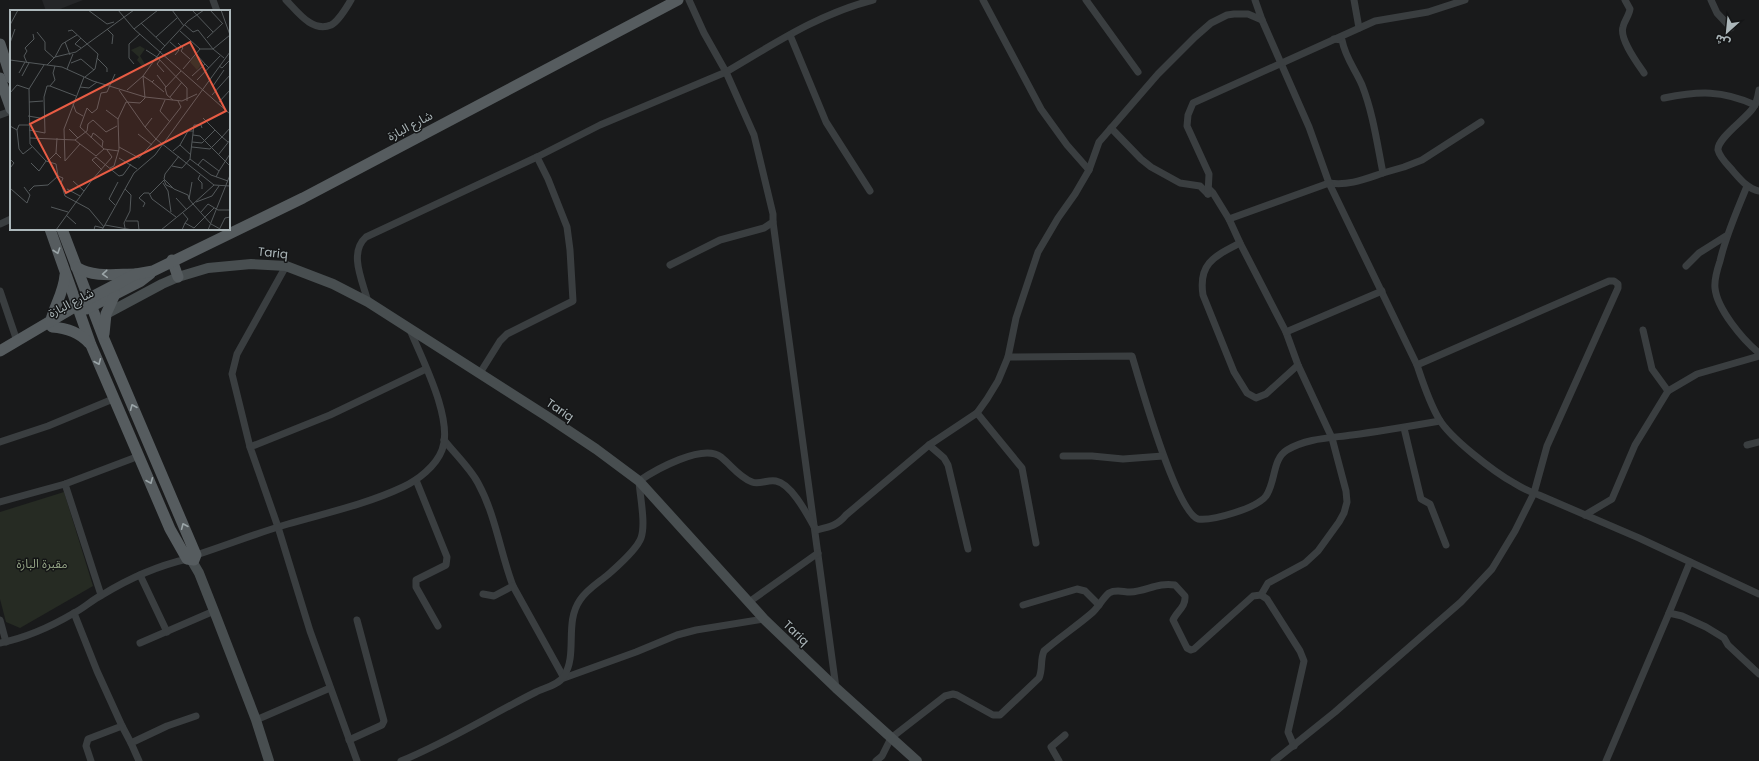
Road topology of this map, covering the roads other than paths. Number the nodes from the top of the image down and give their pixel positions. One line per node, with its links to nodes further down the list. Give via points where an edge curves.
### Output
1 (213, 0): 14 (street)
2 (286, 0): 3 (street, via 304,19 321,26 335,22)
3 (351, 0)
4 (678, 0): 51 (main road, شارع البازة, via 303,198)
5 (689, 0): 22 (street)
6 (873, 0): 18 (street, via 829,14)
7 (983, 0): 36 (street, via 1041,109)
8 (1086, 0): 23 (street)
9 (1255, 0): 15 (street)
10 (1354, 0): 16 (street)
11 (1465, 0): 16 (street, via 1428,12 1376,21)
12 (1625, 0): 24 (street, via 1630,9 1622,29 1623,33 1630,51)
13 (1711, 0): 17 (street, via 1717,13)
14 (217, 10)
15 (1262, 20): 21 (street); 34 (street, via 1248,14 1234,14 1211,22 1173,59)
16 (1360, 28): 19 (street)
17 (1731, 28)
18 (790, 35): 22 (street); 40 (street, via 826,122)
19 (1334, 40): 21 (street); 37 (street, via 1342,40 1347,58 1362,84)
20 (0, 44): 25 (main road)
21 (1282, 64): 38 (street); 42 (street, via 1192,103 1187,126 1209,174)
22 (726, 72): 35 (street, via 600,125); 45 (street, via 754,135)
23 (1138, 72)
24 (1644, 73)
25 (10, 75)
26 (0, 78): 30 (main road)
27 (1759, 90): 29 (street)
28 (1664, 98): 29 (street, via 1705,92 1740,98)
29 (1755, 105): 39 (street, via 1719,146 1721,156)
30 (10, 107)
31 (10, 110): 32 (street)
32 (0, 115)
33 (1481, 122): 37 (street, via 1422,160)
34 (1111, 128): 36 (street, via 1099,142); 42 (street, via 1151,167 1180,183 1200,186)
35 (537, 157): 63 (street, via 360,242 357,256); 82 (street, via 567,227 573,301 507,334 500,340)
36 (1089, 170): 78 (street, via 1038,252 1016,318)
37 (1383, 172): 38 (street, via 1352,183)
38 (1329, 183): 44 (street); 61 (street)
39 (1748, 186): 41 (street); 49 (street)
40 (870, 191)
41 (1759, 191)
42 (1208, 194): 44 (street, via 1210,190)
43 (10, 219): 46 (street)
44 (1229, 219): 50 (street)
45 (773, 222): 52 (street, via 764,228 720,240); 106 (street)
46 (0, 224)
47 (50, 230): 57 (main road, one-way to 57)
48 (62, 230): 55 (main road)
49 (1726, 236): 54 (street, via 1699,252); 75 (street, via 1715,278 1716,294 1734,327)
50 (1240, 243): 70 (street); 79 (street, via 1208,262 1201,284 1202,295 1234,372 1247,393 1256,398 1266,394)
51 (172, 260): 56 (main road, شارع البازة); 59 (main road)
52 (670, 265)
53 (286, 266): 59 (main road, Tariq, via 221,266); 63 (main road, Tariq, via 333,284); 94 (street, via 237,354 232,374)
54 (1686, 266)
55 (76, 267): 58 (main road, one-way to 55, via 96,275); 64 (main road)
56 (153, 271): 58 (main road, شارع البازة); 62 (main road, شارع البازة)
57 (65, 273): 65 (main road); 67 (main road, via 62,290 54,306)
58 (136, 274): 64 (main road, شارع البازة)
59 (178, 277): 66 (main road, Tariq)
60 (0, 291): 72 (street)
61 (1382, 291): 70 (street); 80 (street)
62 (115, 294): 64 (main road, شارع البازة); 66 (main road)
63 (368, 302): 68 (main road, Tariq)
64 (90, 303): 65 (main road, شارع البازة); 71 (main road)
65 (78, 309): 67 (main road, شارع البازة); 73 (main road)
66 (106, 314): 71 (main road)
67 (52, 324): 72 (main road, شارع البازة); 73 (main road, via 78,333); 77 (main road, شارع البازة)
68 (410, 330): 81 (street); 82 (main road, Tariq)
69 (1643, 330): 83 (street, via 1652,369)
70 (1286, 332): 79 (street)
71 (104, 339): 95 (main road, one-way to 71)
72 (17, 341): 74 (main road, شارع البازة)
73 (90, 345): 84 (main road, one-way to 84)
74 (0, 351)
75 (1759, 353)
76 (1759, 356): 83 (street, via 1697,374)
77 (0, 357)
78 (1008, 357): 85 (street, via 998,381); 98 (street, via 1132,356)
79 (1298, 365): 88 (street)
80 (1417, 365): 86 (street); 102 (street, via 1608,281 1618,284 1548,446)
81 (426, 369): 89 (street, via 442,409); 94 (street, via 330,415)
82 (480, 373): 100 (main road, Tariq)
83 (1668, 391): 104 (street, via 1635,445 1612,499)
84 (113, 399): 90 (street, via 48,426); 96 (main road)
85 (977, 413): 92 (street); 107 (street, via 1022,468)
86 (1440, 421): 87 (street); 102 (street, via 1475,455 1513,483)
87 (1404, 428): 88 (street); 108 (street, via 1422,499 1430,504)
88 (1332, 438): 98 (street, via 1312,440 1287,450 1279,459 1266,496 1256,504 1202,520 1190,514); 118 (street, via 1346,491 1344,513 1318,551 1305,563 1268,583)
89 (444, 440): 99 (street, via 436,461); 114 (street, via 478,483 495,521)
90 (0, 442)
91 (1759, 442): 93 (street)
92 (929, 445): 106 (street, via 839,523); 109 (street, via 948,465)
93 (1747, 445)
94 (250, 447): 105 (street)
95 (152, 453): 96 (main road); 111 (main road, one-way to 95)
96 (139, 456): 101 (street); 111 (main road, one-way to 111, via 170,529)
97 (1063, 456): 98 (street, via 1123,459)
98 (1163, 456)
99 (416, 480): 105 (street, via 367,501); 128 (street, via 446,557 446,565 416,580 416,587)
100 (639, 481): 106 (street, via 677,461 704,453 715,453 753,483 773,480 786,485); 119 (main road, Tariq); 133 (street, via 643,524 640,539 611,572 591,587 578,602 574,612 569,666)
101 (65, 484): 103 (street); 117 (street)
102 (1534, 493): 104 (street); 143 (street, via 1492,569 1461,602)
103 (0, 502)
104 (1585, 515): 112 (street)
105 (278, 527): 111 (street); 134 (street)
106 (816, 530): 110 (street)
107 (1036, 543)
108 (1446, 545)
109 (968, 549)
110 (818, 553): 119 (street); 135 (street)
111 (191, 558): 113 (street); 122 (main road)
112 (1690, 562): 116 (street); 124 (street)
113 (140, 575): 117 (street); 129 (street)
114 (514, 586): 115 (street, via 494,596); 133 (street)
115 (483, 594)
116 (1759, 594)
117 (101, 595): 123 (street)
118 (1261, 595): 121 (street, via 1249,598 1191,650 1186,648 1173,624 1185,599 1176,585 1160,584 1129,592 1116,590 1108,594); 143 (street, via 1267,599 1304,661 1288,732)
119 (749, 602): 125 (main road, Tariq)
120 (1024, 605): 121 (street, via 1077,589 1085,591)
121 (1099, 605): 140 (street, via 1044,651 1040,678 1004,713 993,715 957,695 949,694)
122 (214, 612): 129 (street); 137 (main road)
123 (74, 613): 130 (street); 138 (street)
124 (1669, 613): 132 (street, via 1682,616 1724,638 1728,646); 153 (street)
125 (764, 619): 133 (street, via 677,635); 135 (main road, Tariq)
126 (0, 620): 130 (street)
127 (357, 620): 141 (street, via 384,721 382,725)
128 (438, 626)
129 (167, 632): 131 (street)
130 (3, 643)
131 (140, 643)
132 (1759, 674)
133 (564, 678): 148 (street, via 441,743)
134 (330, 688): 137 (street); 141 (street)
135 (836, 688): 140 (main road, Tariq)
136 (196, 716): 142 (street, via 167,726)
137 (256, 720): 146 (main road)
138 (122, 726): 142 (street); 144 (street, via 88,739 86,746)
139 (1065, 735): 151 (street, via 1051,747)
140 (891, 738): 149 (street, via 882,756); 150 (main road, Tariq)
141 (349, 740): 147 (street)
142 (132, 743): 145 (street)
143 (1294, 746): 152 (street)
144 (91, 761)
145 (139, 761)
146 (270, 761)
147 (357, 761)
148 (401, 761)
149 (876, 761)
150 (917, 761)
151 (1059, 761)
152 (1274, 761)
153 (1606, 761)

